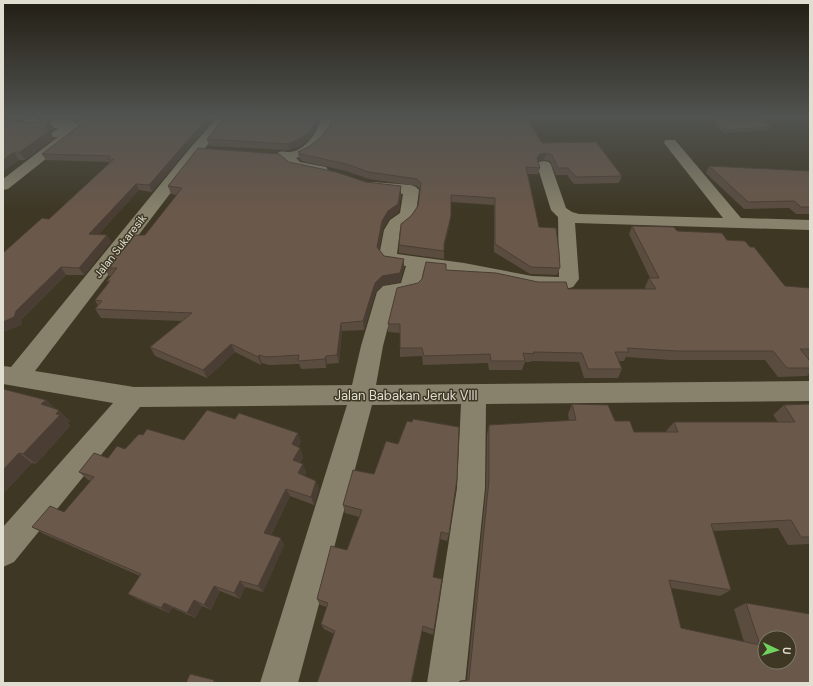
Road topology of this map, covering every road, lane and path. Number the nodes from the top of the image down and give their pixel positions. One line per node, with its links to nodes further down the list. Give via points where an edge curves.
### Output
1 (37, 148): 6 (street)
2 (52, 148): 10 (street)
3 (204, 148): 15 (street, Jalan Sukaresik)
4 (308, 148): 8 (street, via 297,154 279,155 296,165)
5 (675, 148): 12 (street)
6 (34, 150)
7 (544, 165): 11 (street, via 559,210)
8 (334, 173)
9 (357, 180): 14 (street, via 380,187 417,189 408,213 392,230 388,256 391,259)
10 (3, 186)
11 (566, 216): 12 (street, via 579,219); 14 (street, via 569,279 566,283 557,284)
12 (736, 223): 13 (street)
13 (810, 225)
14 (416, 262): 18 (street, via 410,287 387,292)
15 (10, 376): 19 (street, Jalan Babakan Jeruk VIII)
16 (810, 391): 17 (street, Jalan Babakan Jeruk VIII)
17 (473, 394): 18 (street, Jalan Babakan Jeruk VIII); 22 (street, via 471,488)
18 (362, 395): 19 (street, Jalan Babakan Jeruk VIII); 21 (street)
19 (134, 397): 20 (street)
20 (3, 551)
21 (279, 683)
22 (446, 683)

